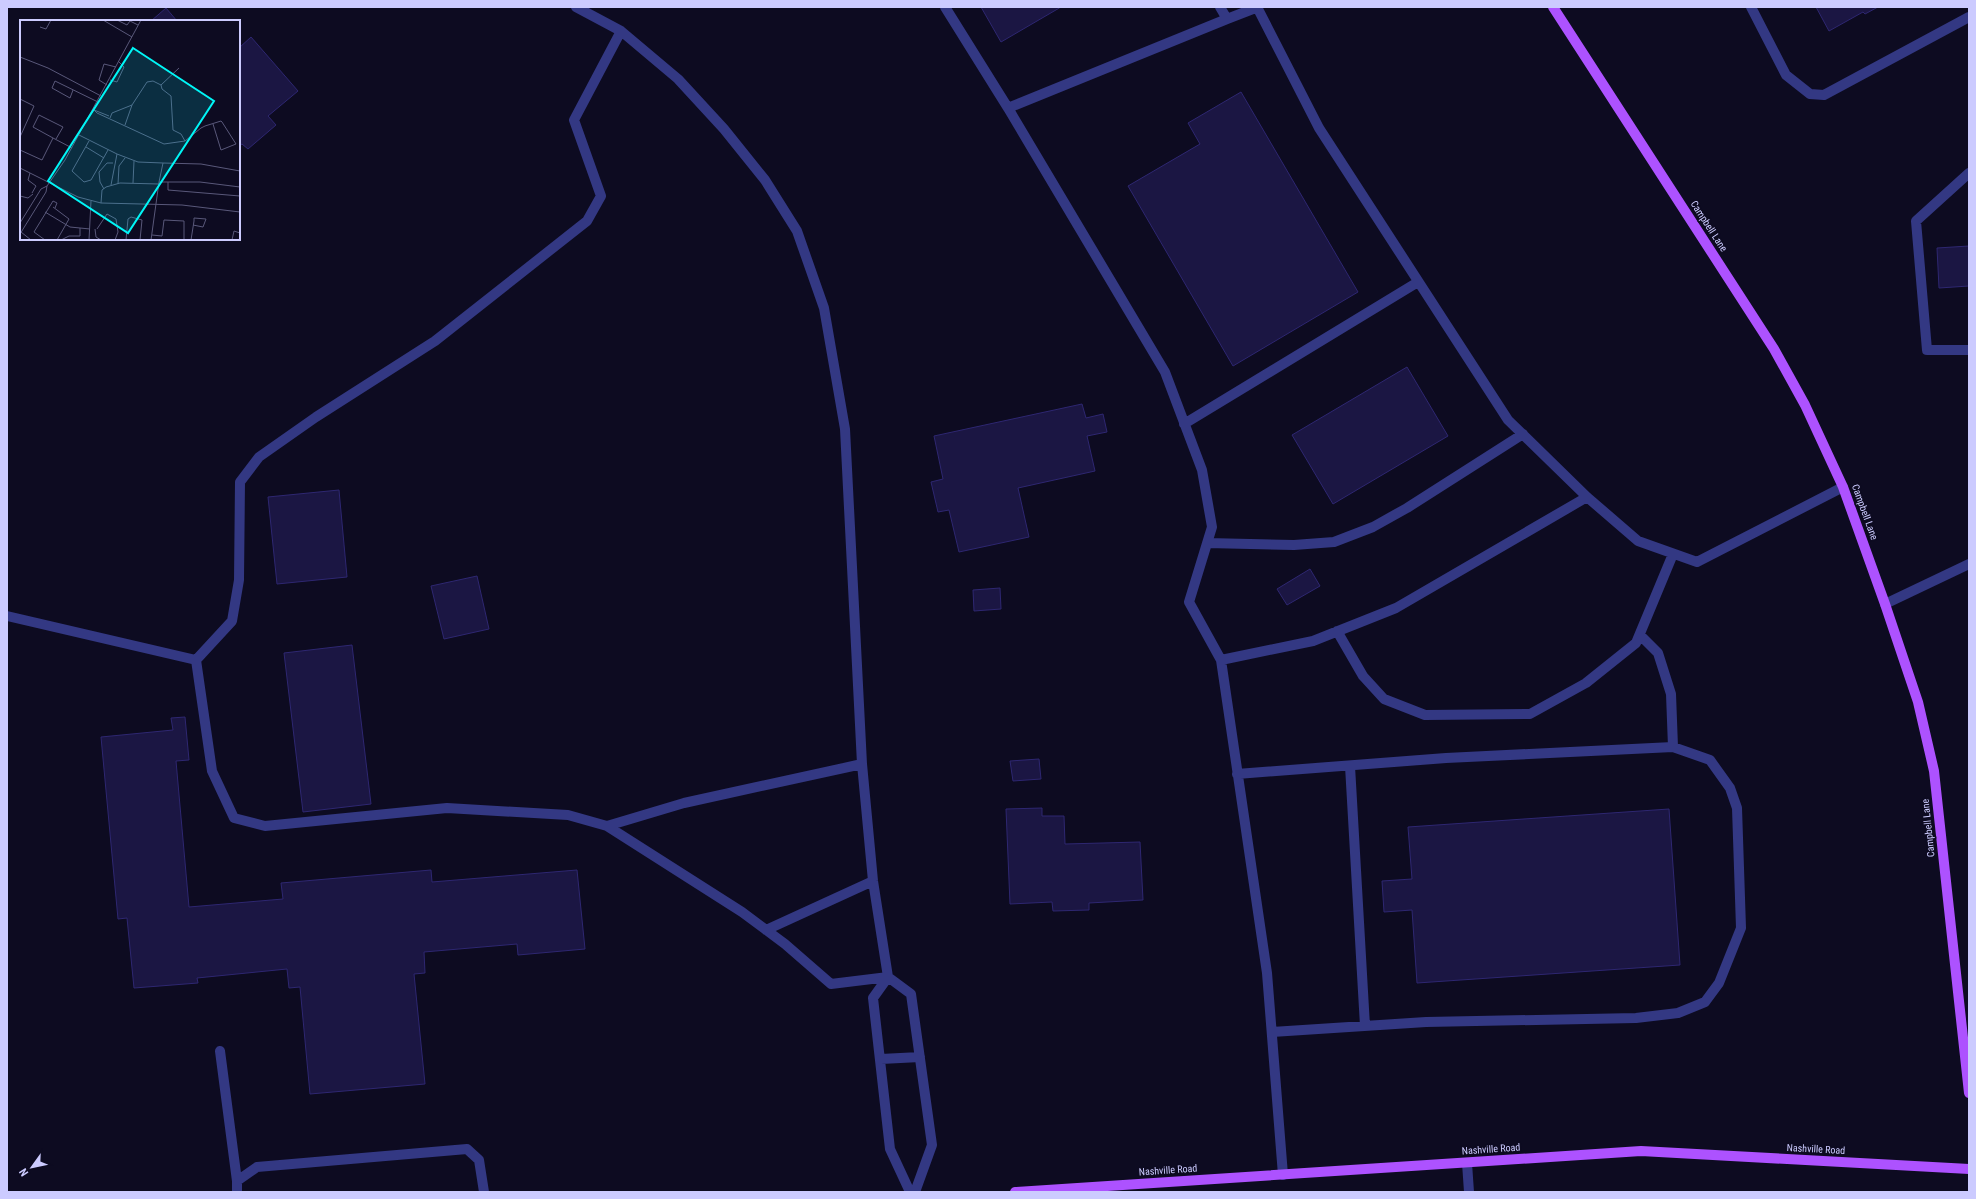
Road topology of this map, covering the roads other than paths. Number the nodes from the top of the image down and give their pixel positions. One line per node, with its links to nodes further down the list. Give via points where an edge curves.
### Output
1 (576, 7): 9 (street)
2 (945, 7): 10 (street)
3 (1220, 7): 8 (street)
4 (1258, 7): 8 (street); 12 (street, via 1319,128)
5 (1553, 7): 16 (main road, Campbell Lane, via 1774,349 1805,405)
6 (1751, 7): 7 (street, via 1786,75 1810,94 1824,95)
7 (1969, 17)
8 (1227, 19): 10 (street)
9 (621, 31): 25 (street, via 574,120 601,196 587,221 436,341 316,417 259,457 240,482 239,580 232,621); 28 (street, via 678,79 724,129 765,180 797,231 824,308 845,429)
10 (1008, 108): 14 (street, via 1165,372)
11 (1969, 173): 13 (street, via 1916,221 1927,350)
12 (1418, 282): 14 (street); 15 (street, via 1508,420)
13 (1969, 350)
14 (1184, 424): 18 (street, via 1202,470 1212,527)
15 (1523, 434): 17 (street); 18 (street, via 1407,508 1373,527 1334,542 1294,545)
16 (1843, 487): 19 (street, via 1697,562); 21 (main road, Campbell Lane)
17 (1587, 497): 19 (street, via 1638,541); 23 (street, via 1396,608)
18 (1207, 543): 26 (street, via 1189,602)
19 (1673, 554): 24 (street)
20 (1969, 564): 21 (street)
21 (1885, 604): 40 (main road, Campbell Lane, via 1918,702 1934,771)
22 (7, 616): 25 (street)
23 (1337, 631): 24 (street, via 1362,676 1384,699 1425,715 1530,714 1586,683 1636,642); 26 (street, via 1312,641)
24 (1640, 635): 27 (street, via 1658,653 1671,694)
25 (196, 660): 31 (street, via 212,771 234,818 265,826 446,808 568,815)
26 (1220, 660): 30 (street)
27 (1673, 747): 29 (street, via 1446,758); 35 (street, via 1710,760 1730,788 1737,808 1741,928 1719,983 1705,1002 1678,1013 1636,1018 1426,1022)
28 (862, 764): 31 (street, via 684,803); 32 (street)
29 (1350, 766): 30 (street); 35 (street)
30 (1237, 774): 36 (street, via 1267,973)
31 (608, 826): 33 (street)
32 (873, 881): 33 (street); 34 (street)
33 (766, 930): 34 (street, via 831,984)
34 (888, 977): 38 (street, via 911,994); 39 (street, via 873,998)
35 (1365, 1026): 36 (street)
36 (1272, 1032): 43 (street)
37 (220, 1051): 44 (street)
38 (920, 1057): 39 (street); 48 (street, via 932,1144)
39 (881, 1059): 47 (street, via 890,1149)
40 (1969, 1093)
41 (1467, 1163): 42 (main road, Nashville Road, via 1641,1151); 43 (main road, Nashville Road); 50 (street)
42 (1969, 1169)
43 (1283, 1175): 49 (main road, Nashville Road)
44 (237, 1181): 45 (street); 46 (street, via 257,1167 467,1148 479,1160)
45 (237, 1192)
46 (484, 1192)
47 (910, 1192)
48 (915, 1192)
49 (1015, 1192)
50 (1469, 1192)

